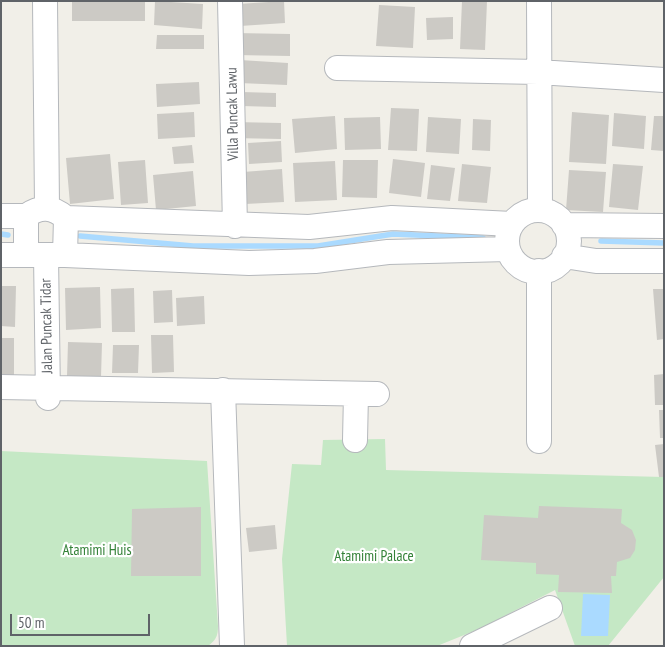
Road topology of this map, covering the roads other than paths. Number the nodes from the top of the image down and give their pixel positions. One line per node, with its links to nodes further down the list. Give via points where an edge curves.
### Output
1 (45, 1): 8 (street)
2 (230, 1): 12 (street, Villa Puncak Lawu)
3 (539, 1): 5 (street)
4 (337, 68): 5 (street)
5 (538, 72): 6 (street); 7 (street)
6 (664, 80)
7 (540, 210): 10 (street, via 524,213); 11 (street, via 552,213)
8 (46, 214): 9 (street); 12 (street); 16 (street); 16 (street)
9 (1, 216)
10 (512, 224): 12 (street, via 392,218 309,227); 14 (street)
11 (564, 225): 13 (street); 17 (street, via 568,240)
12 (235, 226)
13 (664, 226)
14 (508, 249): 16 (street, via 388,252 315,261 249,263); 19 (street, via 523,268)
15 (1, 255): 16 (street)
16 (46, 255): 22 (street, Jalan Puncak Tidar)
17 (564, 256): 18 (street, via 596,261); 19 (street, via 553,267)
18 (664, 261)
19 (539, 271): 24 (street)
20 (1, 387): 22 (street)
21 (223, 390): 22 (street); 23 (street, via 366,394); 26 (street)
22 (48, 392)
23 (355, 440)
24 (540, 441)
25 (550, 608): 27 (street)
26 (232, 646)
27 (472, 646)

